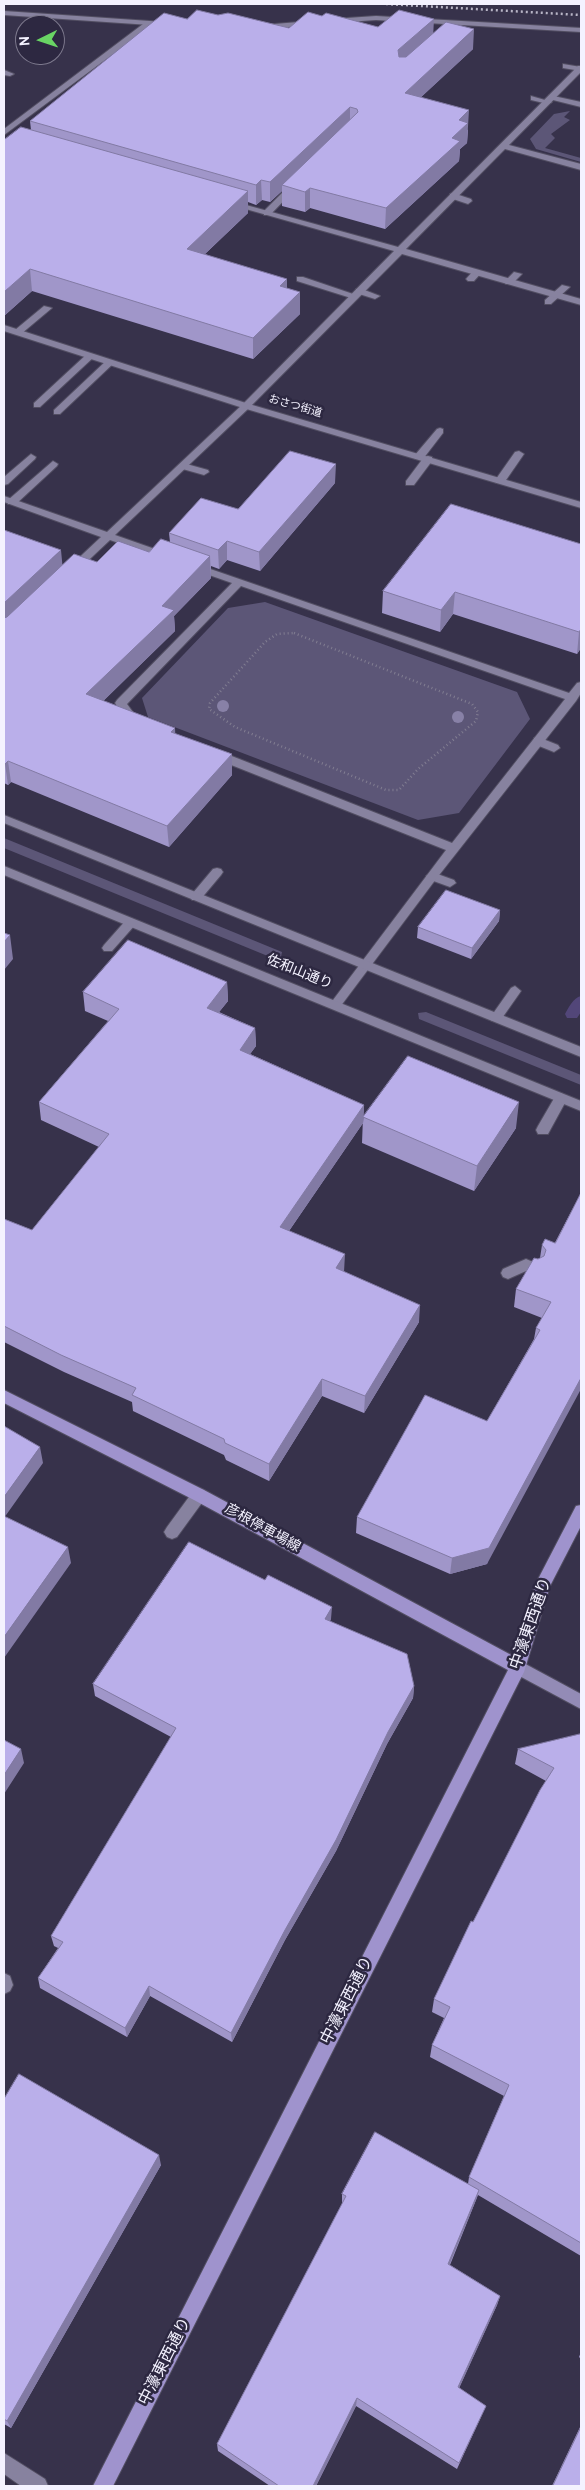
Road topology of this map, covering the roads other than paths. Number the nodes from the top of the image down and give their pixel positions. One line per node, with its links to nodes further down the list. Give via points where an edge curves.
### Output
1 (4, 13): 3 (street)
2 (460, 22): 5 (street, via 376,18); 6 (street); 7 (street)
3 (150, 23): 4 (street); 13 (street)
4 (180, 24)
5 (255, 27)
6 (581, 30)
7 (445, 35)
8 (566, 66): 9 (street)
9 (580, 69): 11 (street)
10 (534, 98): 11 (street)
11 (550, 100): 12 (street); 14 (street)
12 (581, 105)
13 (4, 133)
14 (503, 146): 15 (street); 17 (street)
15 (581, 167)
16 (302, 178): 20 (street)
17 (453, 196): 19 (street); 21 (street)
18 (219, 199): 20 (street)
19 (468, 201)
20 (267, 212): 21 (street)
21 (400, 250): 24 (street, via 474,276); 26 (street)
22 (517, 274): 24 (street)
23 (300, 279): 26 (street)
24 (510, 282): 28 (street)
25 (565, 287): 28 (street)
26 (357, 294): 27 (street); 36 (street)
27 (375, 296)
28 (551, 298): 29 (street)
29 (581, 302)
30 (47, 308): 32 (street)
31 (4, 328): 32 (street, おさつ街道)
32 (18, 332): 33 (street, おさつ街道)
33 (90, 356): 34 (street, おさつ街道); 35 (street)
34 (110, 362): 36 (street, おさつ街道); 37 (street)
35 (37, 405)
36 (246, 406): 41 (street, おさつ街道); 43 (street)
37 (58, 412)
38 (440, 431): 41 (street)
39 (519, 454): 45 (lane)
40 (32, 457): 46 (street)
41 (423, 458): 45 (street, おさつ街道); 47 (lane)
42 (53, 464): 48 (street)
43 (182, 466): 44 (street); 50 (street)
44 (204, 472)
45 (500, 481): 49 (street, おさつ街道)
46 (4, 482)
47 (410, 482)
48 (8, 501): 50 (street)
49 (581, 505)
50 (108, 536): 51 (street); 52 (street)
51 (66, 576)
52 (239, 582): 54 (street); 55 (street, via 120,703 132,721)
53 (581, 686): 54 (street)
54 (572, 698): 56 (street)
55 (150, 728)
56 (538, 741): 57 (street); 60 (street)
57 (554, 748)
58 (205, 750): 60 (street)
59 (4, 819): 65 (street)
60 (454, 848): 63 (street)
61 (4, 870): 66 (street, 佐和山通り)
62 (217, 872): 65 (street)
63 (432, 876): 64 (street); 68 (street)
64 (450, 883)
65 (196, 897): 68 (street)
66 (131, 922): 67 (street); 70 (street, 佐和山通り)
67 (108, 948)
68 (366, 965): 70 (street); 71 (street)
69 (515, 991): 71 (street)
70 (336, 1004): 73 (street, 佐和山通り)
71 (496, 1018): 72 (street)
72 (581, 1052)
73 (561, 1098): 74 (street, 佐和山通り); 75 (street)
74 (581, 1106)
75 (543, 1130)
76 (535, 1269): 77 (street, via 526,1265)
77 (508, 1273)
78 (4, 1396): 79 (main road, 彦根停車場線)
79 (199, 1494): 81 (street); 82 (main road, 彦根停車場線)
80 (581, 1511): 82 (main road, 中濠東西通り, via 542,1585)
81 (172, 1532)
82 (518, 1667): 83 (main road); 86 (main road, 中濠東西通り)
83 (581, 1702)
84 (4, 2463): 85 (street)
85 (38, 2486)
86 (103, 2486)

